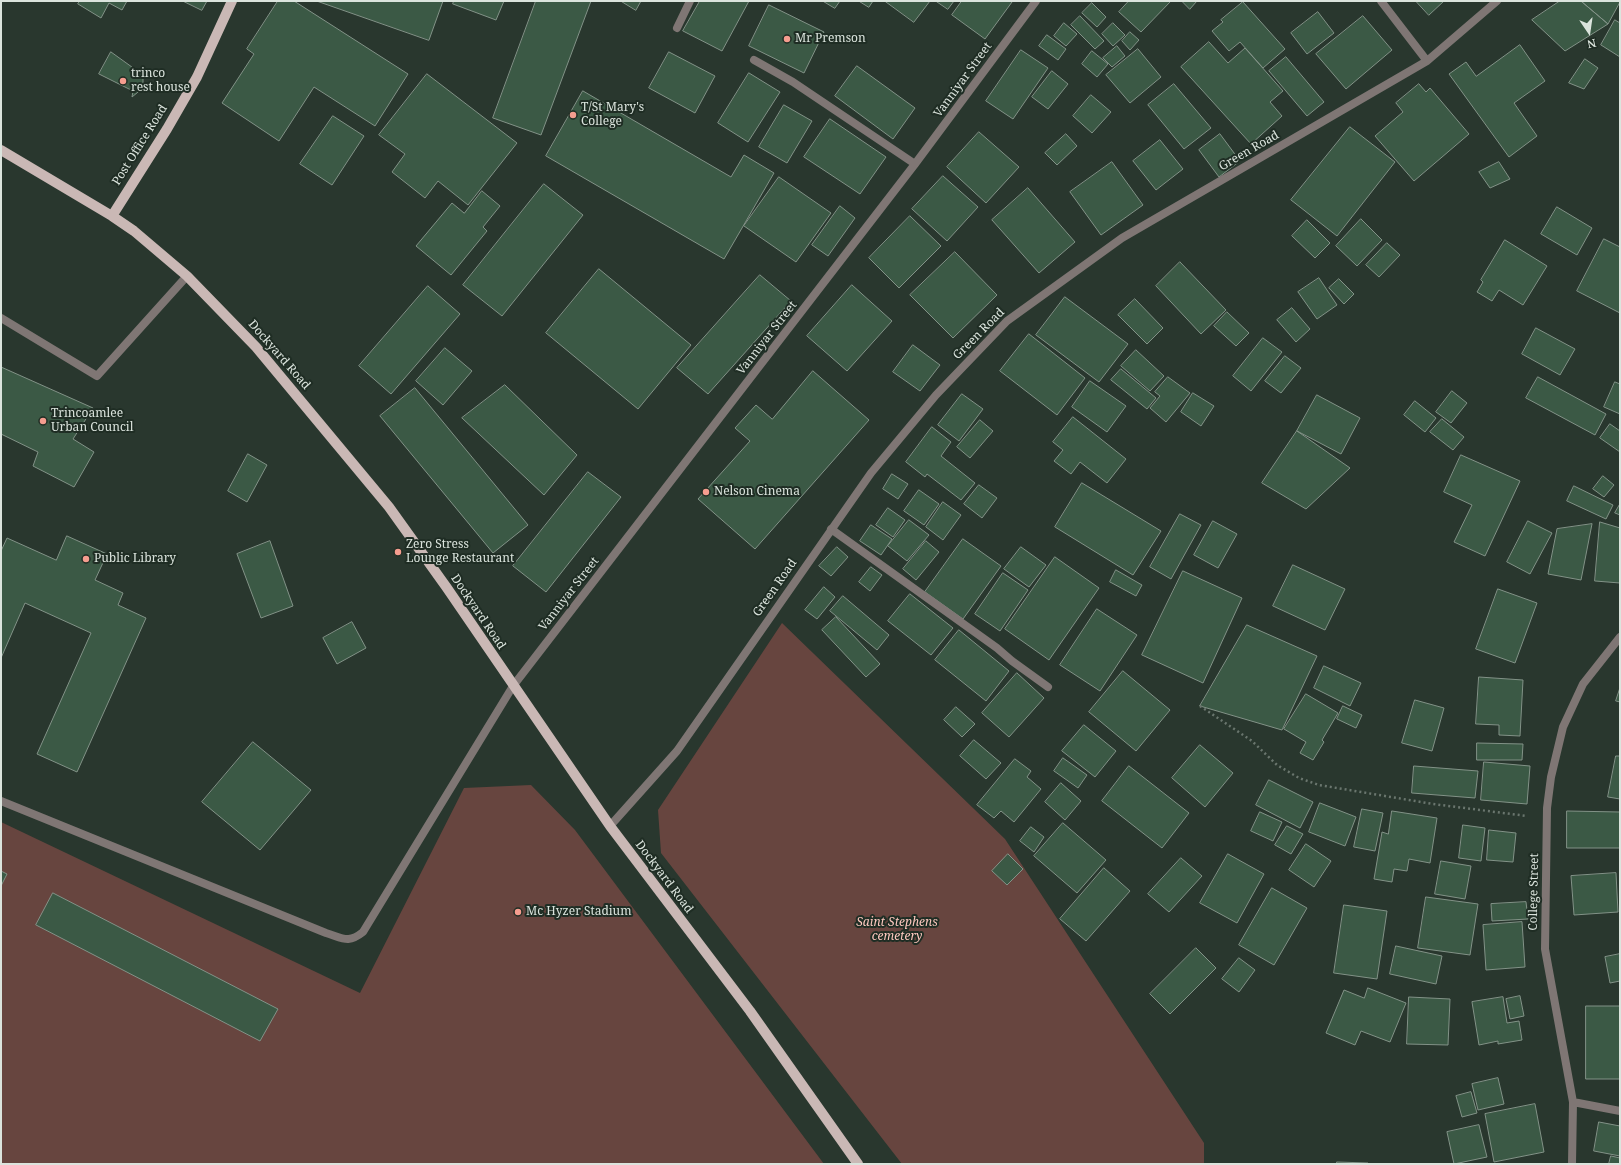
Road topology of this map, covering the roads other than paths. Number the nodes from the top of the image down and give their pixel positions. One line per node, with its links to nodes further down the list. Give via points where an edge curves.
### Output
1 (232, 1): 11 (main road, Post Office Road, via 197,77)
2 (690, 1): 6 (street)
3 (1036, 1): 10 (street, Vanniyar Street)
4 (1381, 1): 8 (street)
5 (1497, 1): 8 (street, Green Road)
6 (677, 28)
7 (754, 60): 10 (street, via 793,82)
8 (1427, 61): 14 (street, Green Road, via 1122,238 1007,321 936,395 871,473)
9 (1, 150): 11 (main road, Dockyard Road)
10 (915, 164): 16 (street, Vanniyar Street)
11 (112, 216): 12 (main road, Dockyard Road, via 134,231)
12 (187, 276): 13 (street, via 97,376); 16 (main road, Dockyard Road, via 256,346 389,507)
13 (1, 318)
14 (831, 529): 17 (street, via 991,643); 19 (street, Green Road, via 677,751)
15 (1620, 637): 20 (street, College Street, via 1583,684 1563,727 1552,776 1547,819 1546,949)
16 (513, 686): 18 (street, Vanniyar Street, via 363,932 354,939 326,933); 19 (main road, Dockyard Road)
17 (1048, 687)
18 (1, 801)
19 (610, 826): 22 (main road, Dockyard Road, via 750,1012)
20 (1573, 1102): 21 (street); 23 (street, College Street)
21 (1620, 1111)
22 (858, 1164)
23 (1572, 1164)

